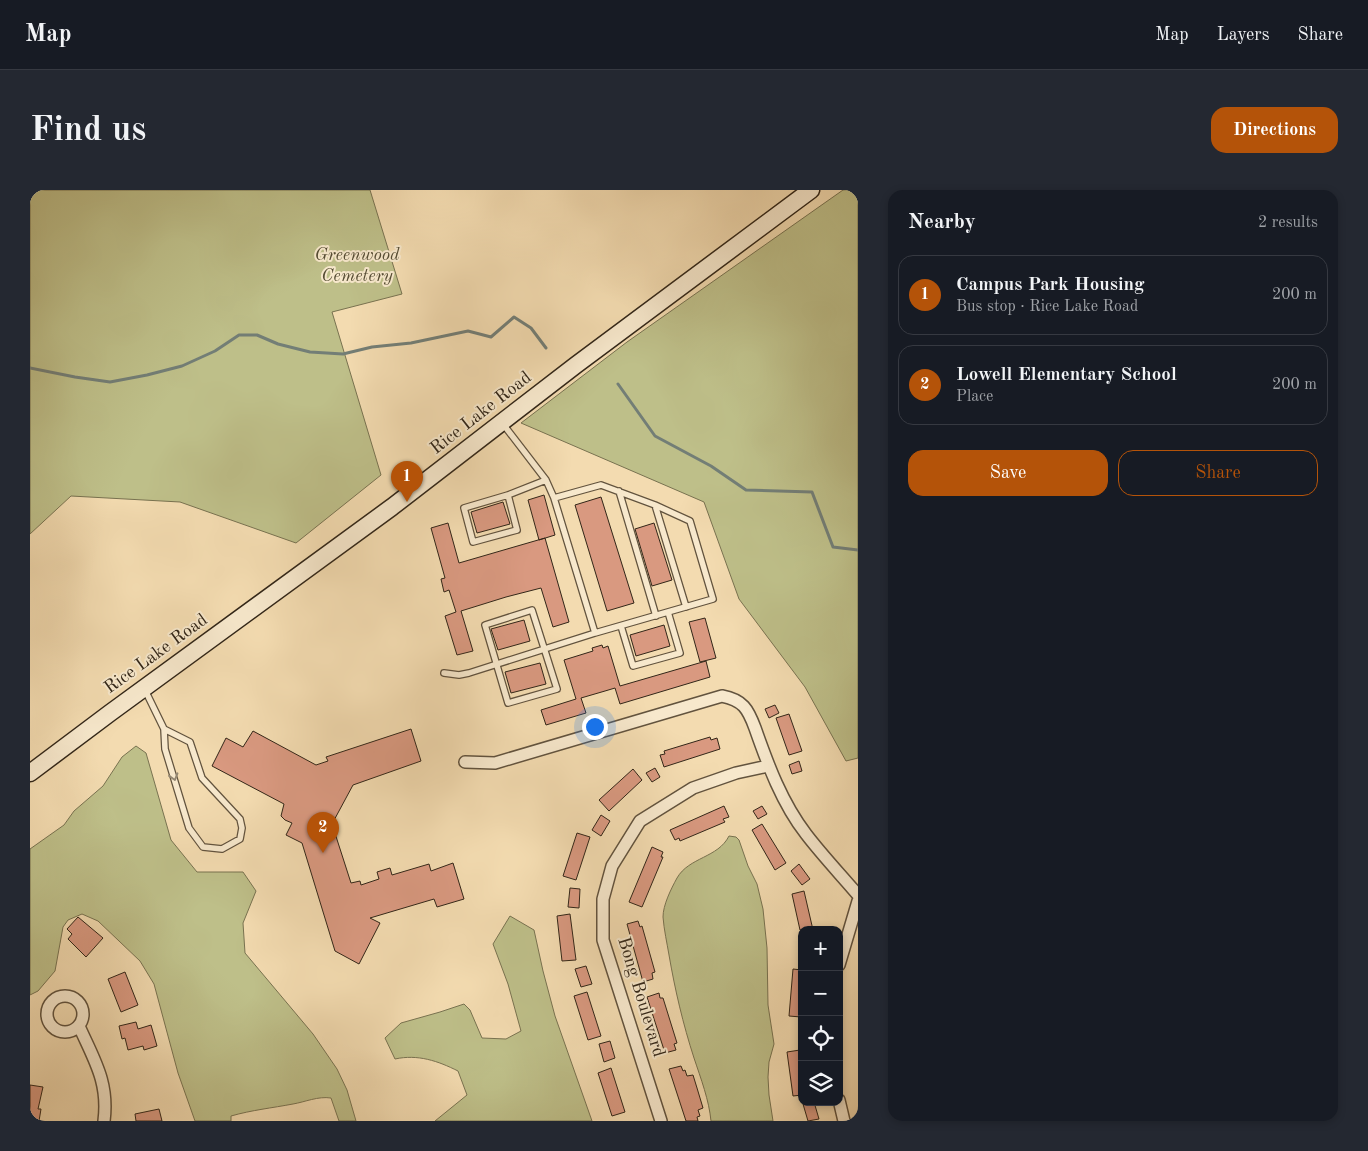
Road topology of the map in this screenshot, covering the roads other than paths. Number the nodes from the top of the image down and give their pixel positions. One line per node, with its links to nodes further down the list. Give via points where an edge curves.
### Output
1 (811, 190): 2 (main road, Rice Lake Road)
2 (502, 423): 3 (lane); 16 (main road, Rice Lake Road, via 392,508)
3 (546, 480): 5 (lane); 6 (lane)
4 (619, 491): 6 (lane, via 601,485); 7 (lane); 10 (lane)
5 (508, 495): 5 (lane, via 517,530 473,542 464,508)
6 (554, 498): 12 (lane)
7 (655, 505): 8 (lane); 8 (lane, via 690,521 712,599)
8 (686, 607): 9 (lane)
9 (668, 612): 10 (lane); 11 (lane, via 680,653 633,666)
10 (656, 616): 11 (lane)
11 (621, 626): 12 (lane)
12 (595, 633): 13 (lane)
13 (544, 649): 14 (lane); 14 (lane, via 532,610 484,625); 14 (lane, via 557,689 508,703)
14 (497, 664): 15 (lane, via 459,675)
15 (444, 673)
16 (144, 688): 17 (lane); 20 (main road, Rice Lake Road)
17 (164, 729): 17 (lane, one-way to 17, via 165,748 189,828 203,847 222,849 240,839 240,819 202,778 190,742)
18 (465, 762): 19 (street, via 495,763 722,696 736,699 749,712)
19 (768, 766): 21 (street, via 806,833); 27 (street, Bong Boulevard, via 693,788 640,820 612,866 603,899 603,940)
20 (30, 773)
21 (858, 895)
22 (858, 900): 23 (street)
23 (843, 951)
24 (78, 1026): 26 (street, via 101,1074 106,1107)
25 (840, 1106): 28 (street)
26 (104, 1121)
27 (661, 1121)
28 (844, 1121)

